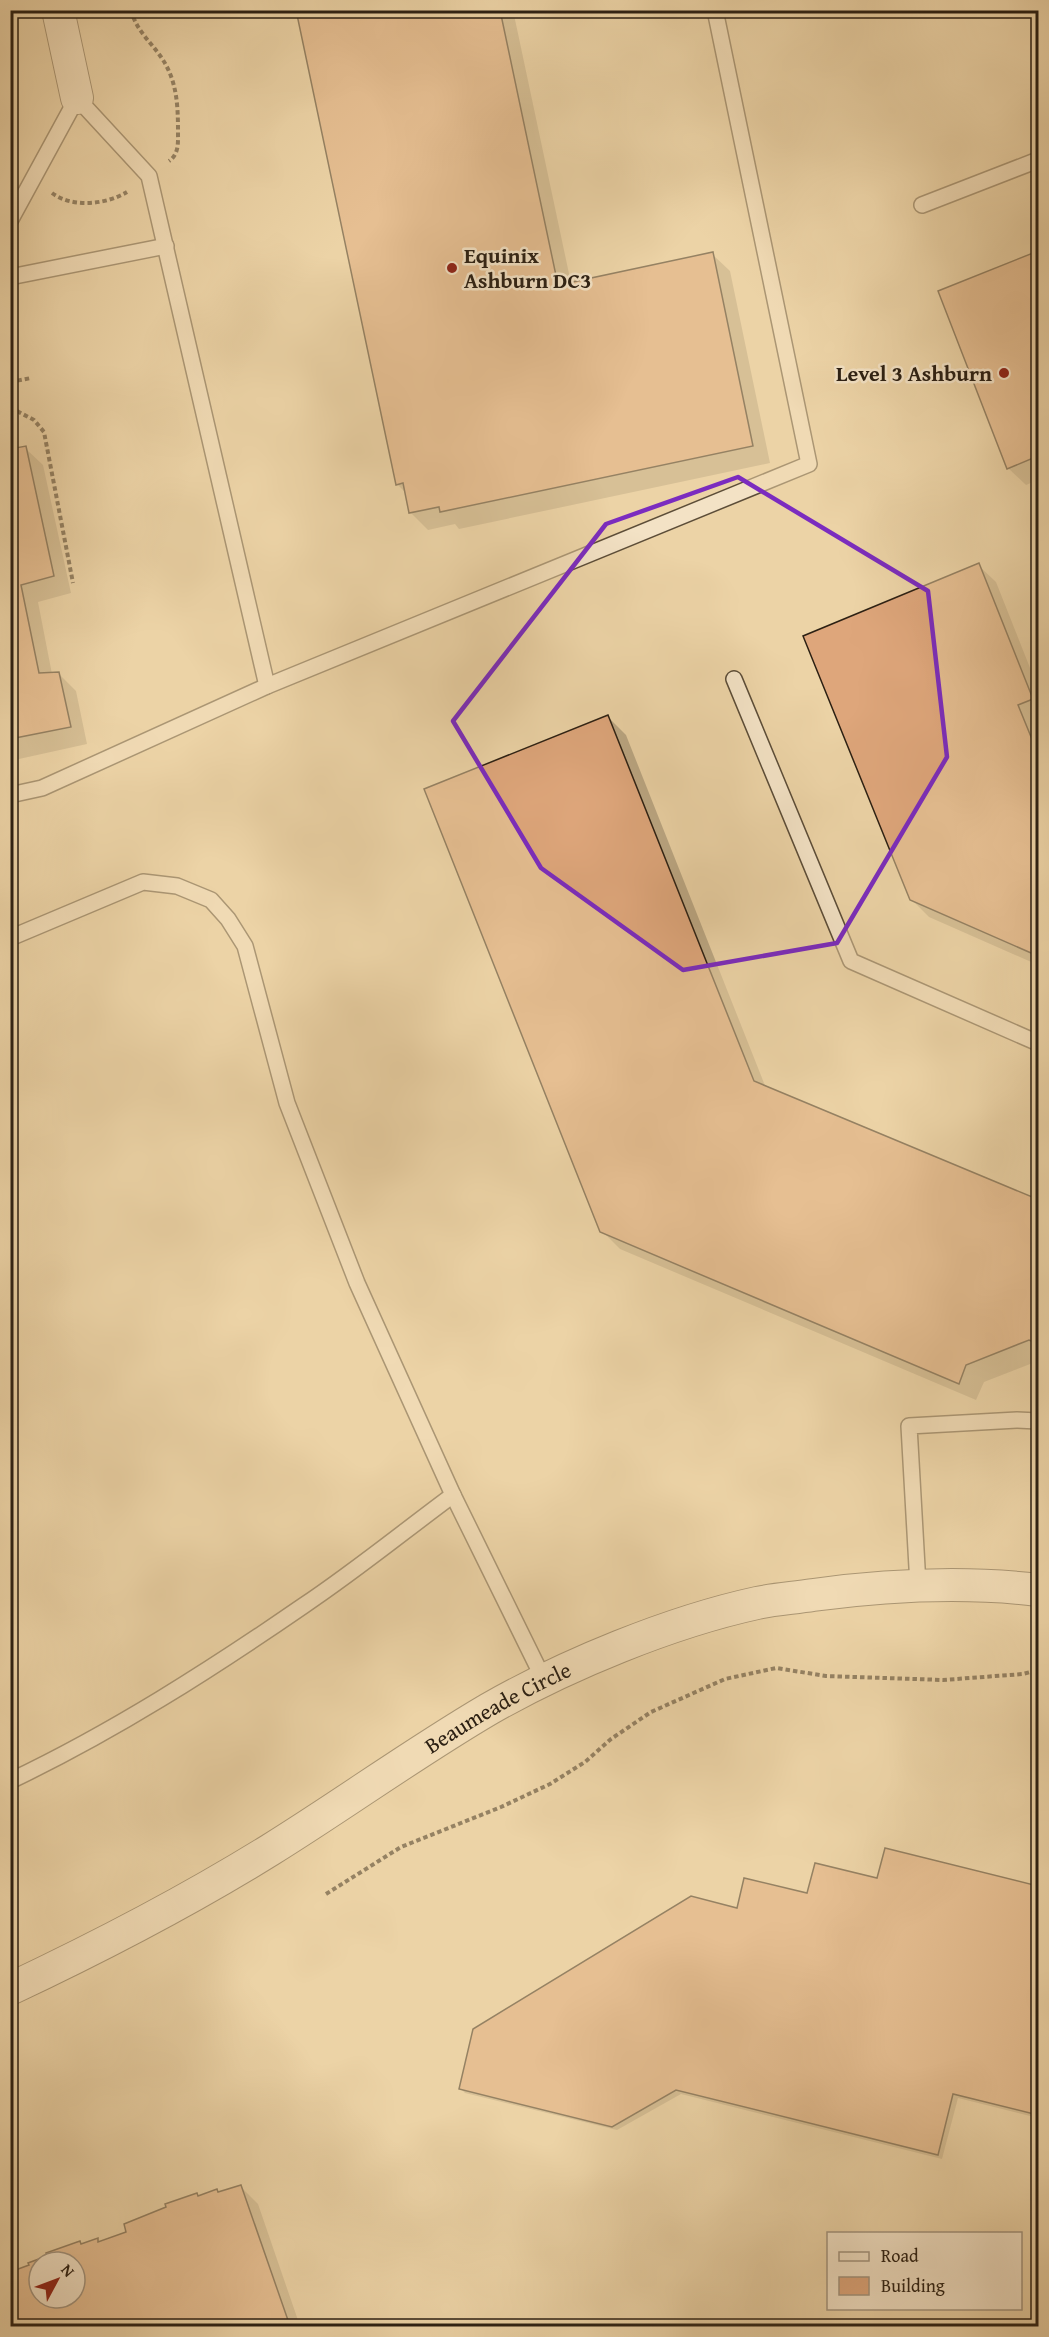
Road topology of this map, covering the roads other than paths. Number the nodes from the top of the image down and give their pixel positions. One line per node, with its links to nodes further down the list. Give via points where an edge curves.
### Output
1 (58, 10): 3 (street)
2 (715, 10): 10 (lane, via 808,464)
3 (77, 98): 6 (lane); 7 (lane, via 149,176)
4 (1038, 160): 5 (lane)
5 (922, 205)
6 (10, 221)
7 (166, 246): 8 (lane); 10 (lane)
8 (11, 275)
9 (734, 679): 13 (lane, via 851,961)
10 (267, 686): 11 (lane, via 42,788)
11 (10, 795)
12 (10, 938): 15 (lane, via 143,882 177,886 211,900 228,919 245,946 287,1103 357,1283)
13 (1038, 1043)
14 (1038, 1421): 16 (lane, via 909,1426)
15 (453, 1495): 18 (lane); 19 (lane, via 305,1605 179,1688)
16 (918, 1585): 17 (street, Beaumeade Circle, via 994,1585); 18 (street, Beaumeade Circle, via 758,1603 694,1620)
17 (1038, 1590)
18 (544, 1680): 20 (street, Beaumeade Circle, via 490,1709 172,1908)
19 (10, 1781)
20 (10, 1989)

